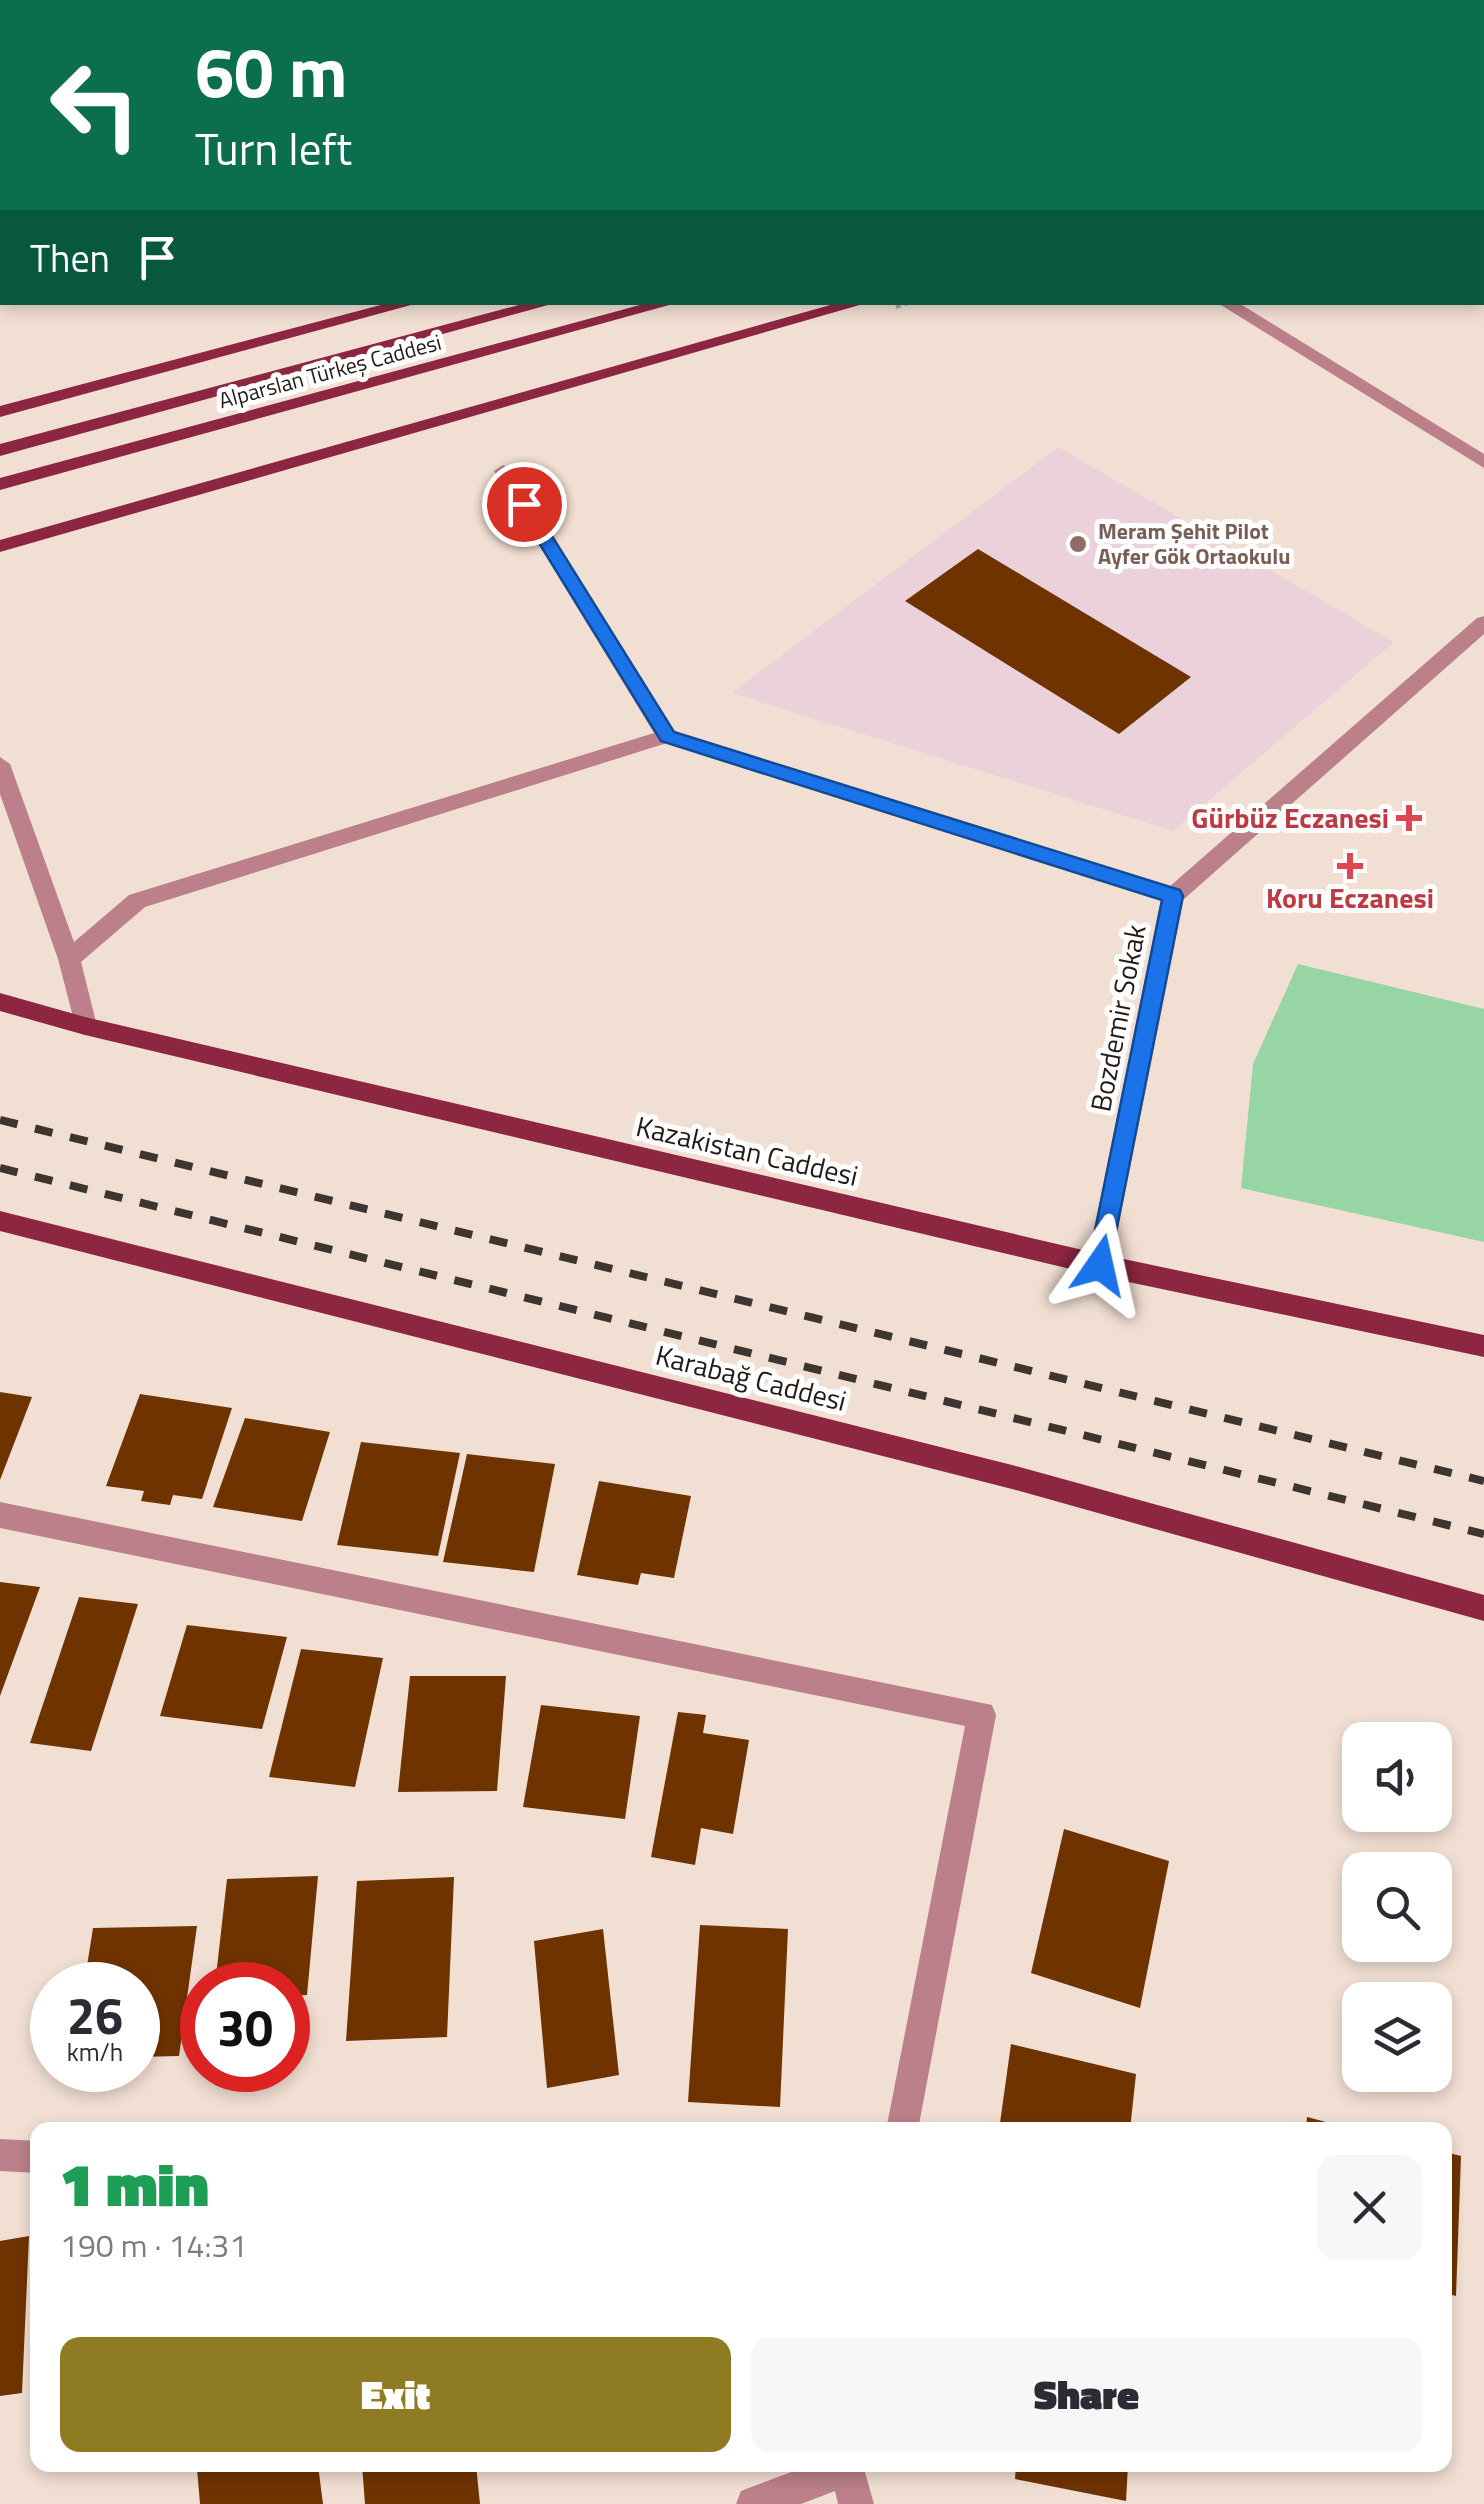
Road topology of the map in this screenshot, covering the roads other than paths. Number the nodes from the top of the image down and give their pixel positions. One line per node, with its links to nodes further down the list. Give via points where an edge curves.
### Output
1 (403, 305): 6 (main road)
2 (540, 305): 7 (main road, Alparslan Türkeş Caddesi)
3 (661, 305): 10 (main road, Alparslan Türkeş Caddesi)
4 (851, 305): 11 (main road)
5 (1229, 305): 8 (street)
6 (0, 412)
7 (0, 450)
8 (1484, 462)
9 (503, 471): 13 (street)
10 (0, 484)
11 (0, 546)
12 (1484, 622): 15 (street, Bozdemir Sokak)
13 (667, 736): 15 (street); 16 (street, via 137,901)
14 (0, 764): 16 (street)
15 (1172, 896): 20 (street, Bozdemir Sokak)
16 (68, 959): 18 (street)
17 (0, 1002): 18 (main road, Kazakistan Caddesi)
18 (85, 1026): 20 (main road, Kazakistan Caddesi)
19 (0, 1221): 23 (main road, Karabağ Caddesi, via 993,1472)
20 (1100, 1265): 21 (main road, Kazakistan Caddesi)
21 (1484, 1346)
22 (0, 1514): 24 (street, via 982,1716)
23 (1484, 1608)
24 (904, 2122)
25 (0, 2155): 26 (street)
26 (30, 2156)
27 (833, 2472): 29 (street)
28 (846, 2472): 30 (street)
29 (754, 2504)
30 (856, 2504)

